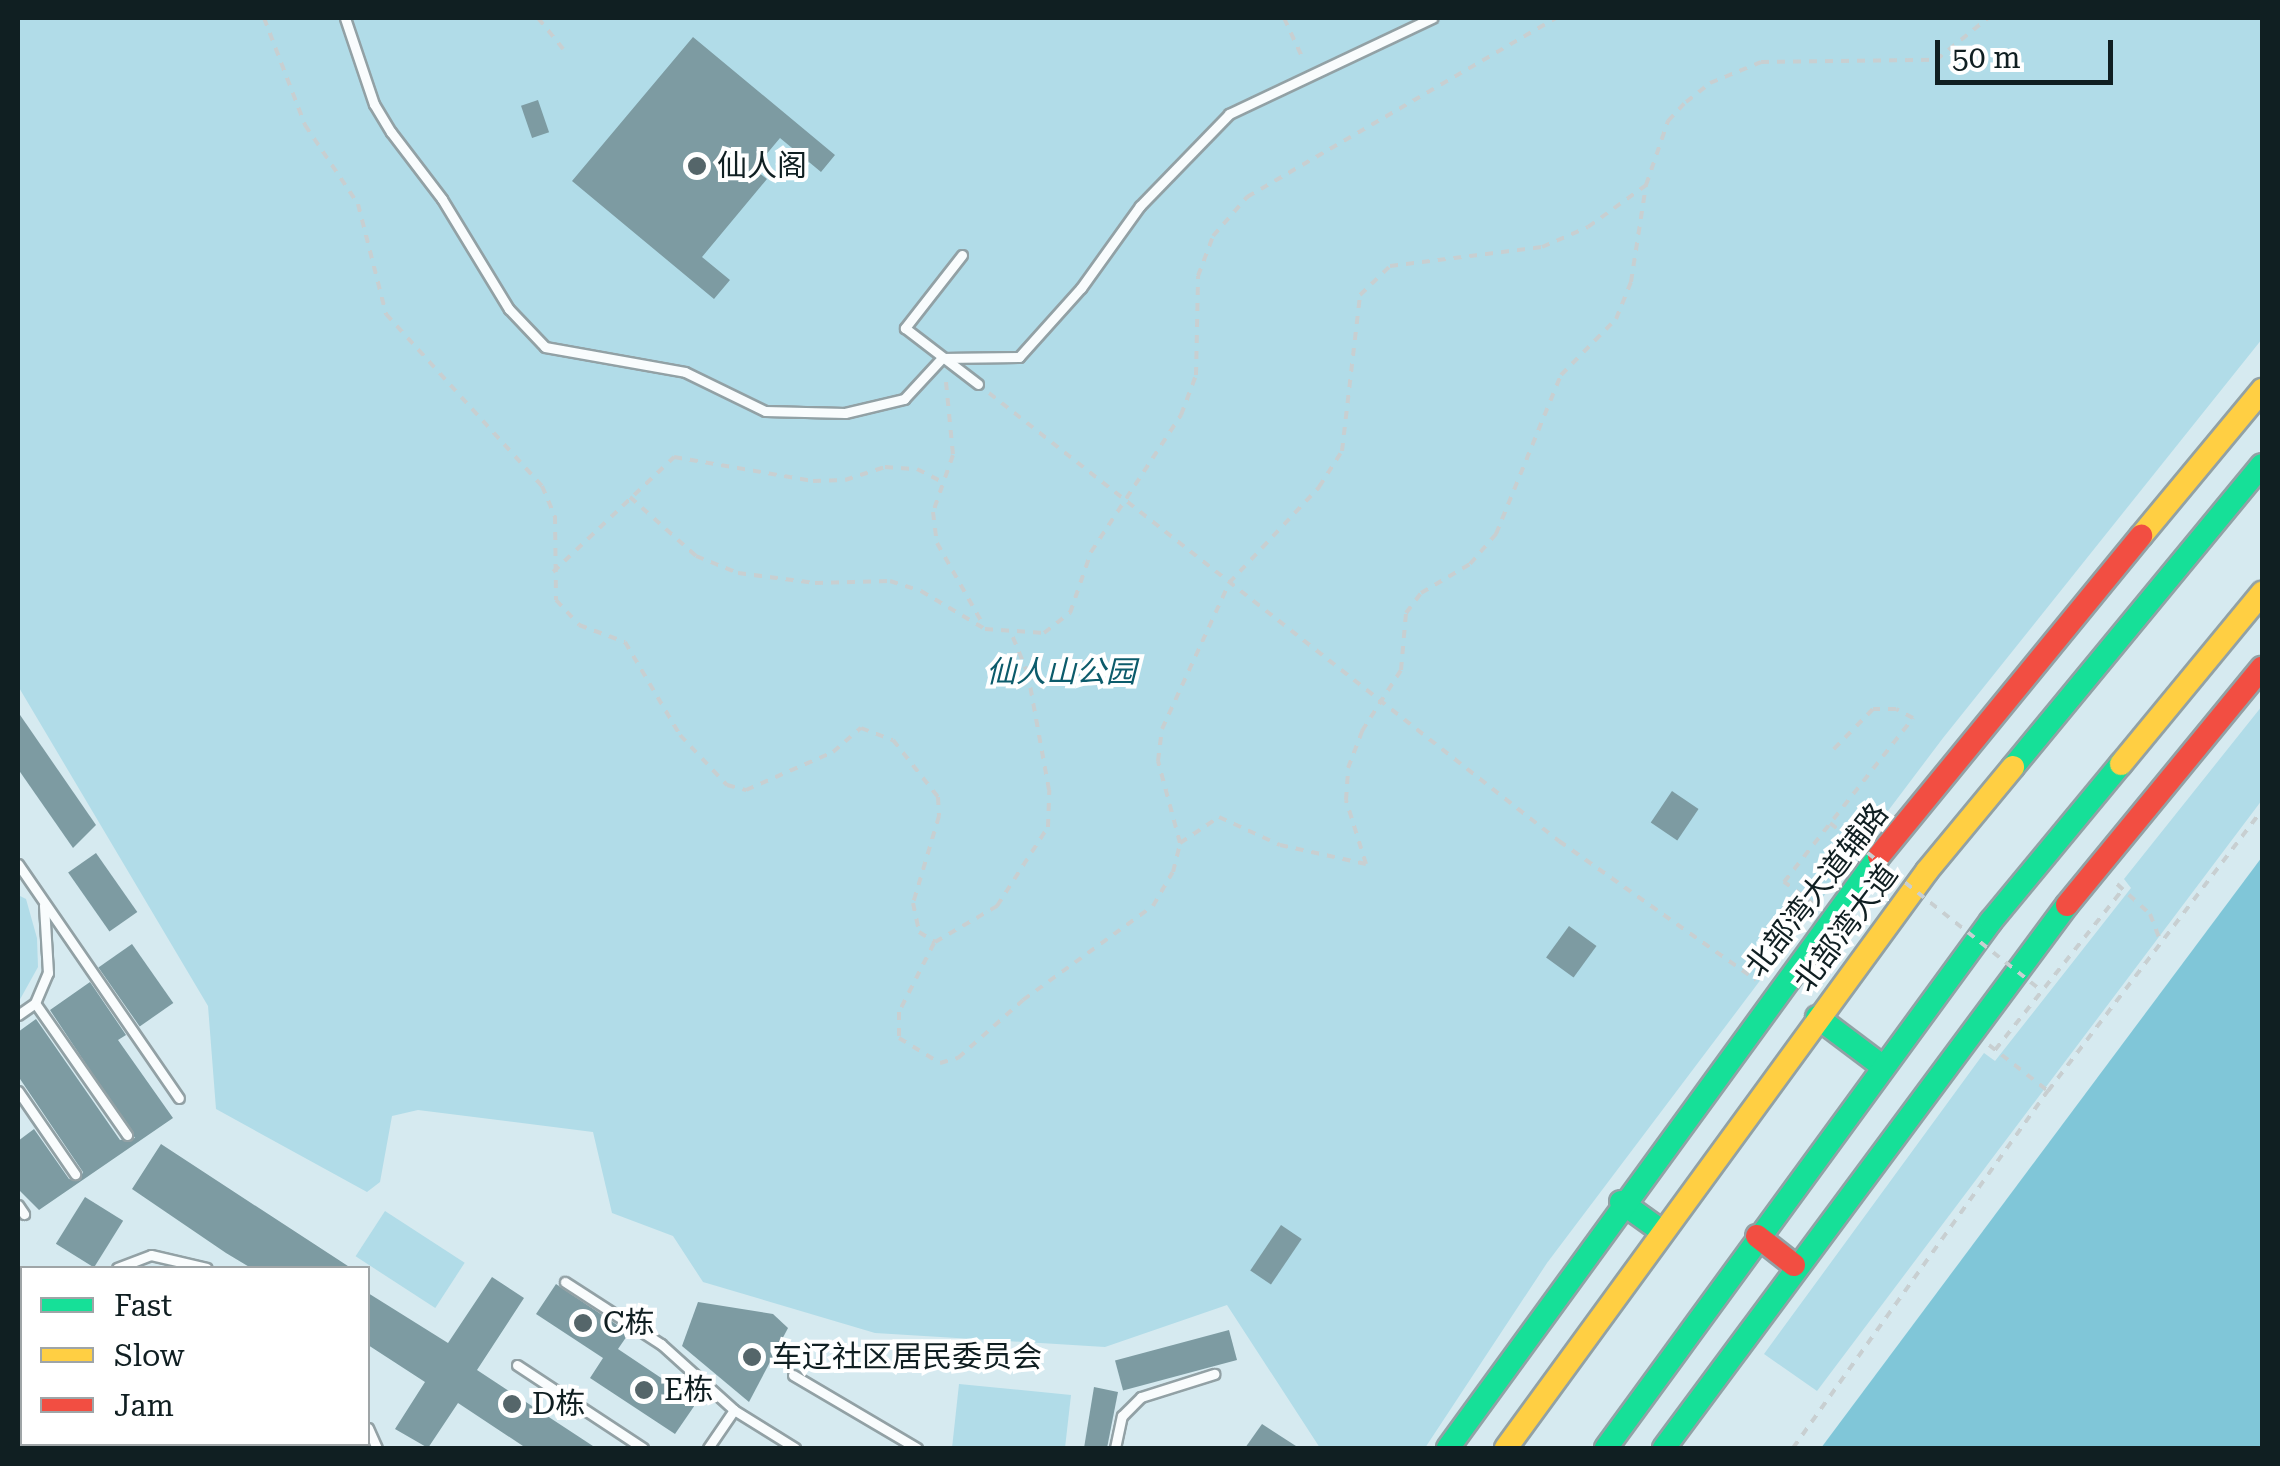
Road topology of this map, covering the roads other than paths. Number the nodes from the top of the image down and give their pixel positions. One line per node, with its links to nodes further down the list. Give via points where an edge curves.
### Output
1 (345, 18): 4 (lane, via 374,104 391,132 442,199 509,309 545,346 685,372 765,412 845,412 904,399)
2 (1432, 18): 4 (lane, via 1229,114 1140,206 1081,288 1018,357)
3 (962, 255): 4 (lane, via 905,328)
4 (942, 358): 5 (lane)
5 (978, 384)
6 (2262, 390): 20 (main road, 北部湾大道辅路, via 1890,841)
7 (2262, 465): 14 (main road, 北部湾大道, via 1928,871)
8 (2262, 593): 15 (main road, via 1991,921)
9 (2262, 668): 23 (main road, via 1969,1030)
10 (18, 864): 11 (lane)
11 (44, 902): 12 (lane, via 48,973); 17 (lane)
12 (35, 1003): 13 (lane); 18 (lane)
13 (18, 1015)
14 (1817, 1017): 15 (main road); 21 (main road, 北部湾大道)
15 (1882, 1066): 22 (main road)
16 (18, 1091): 19 (lane)
17 (179, 1098)
18 (127, 1135)
19 (76, 1174)
20 (1621, 1202): 21 (main road); 36 (main road, 北部湾大道辅路)
21 (1660, 1230): 37 (main road, 北部湾大道)
22 (1757, 1236): 23 (main road); 38 (main road)
23 (1794, 1265): 39 (main road)
24 (122, 1266): 25 (lane, via 150,1256)
25 (197, 1266)
26 (565, 1282): 30 (lane, via 661,1344)
27 (517, 1365): 31 (lane)
28 (1214, 1374): 35 (lane, via 1141,1396 1122,1416)
29 (793, 1376): 34 (lane)
30 (734, 1410): 32 (lane); 33 (lane)
31 (643, 1448)
32 (708, 1448)
33 (795, 1448)
34 (917, 1448)
35 (1115, 1448)
36 (1448, 1448)
37 (1506, 1448)
38 (1606, 1448)
39 (1664, 1448)

